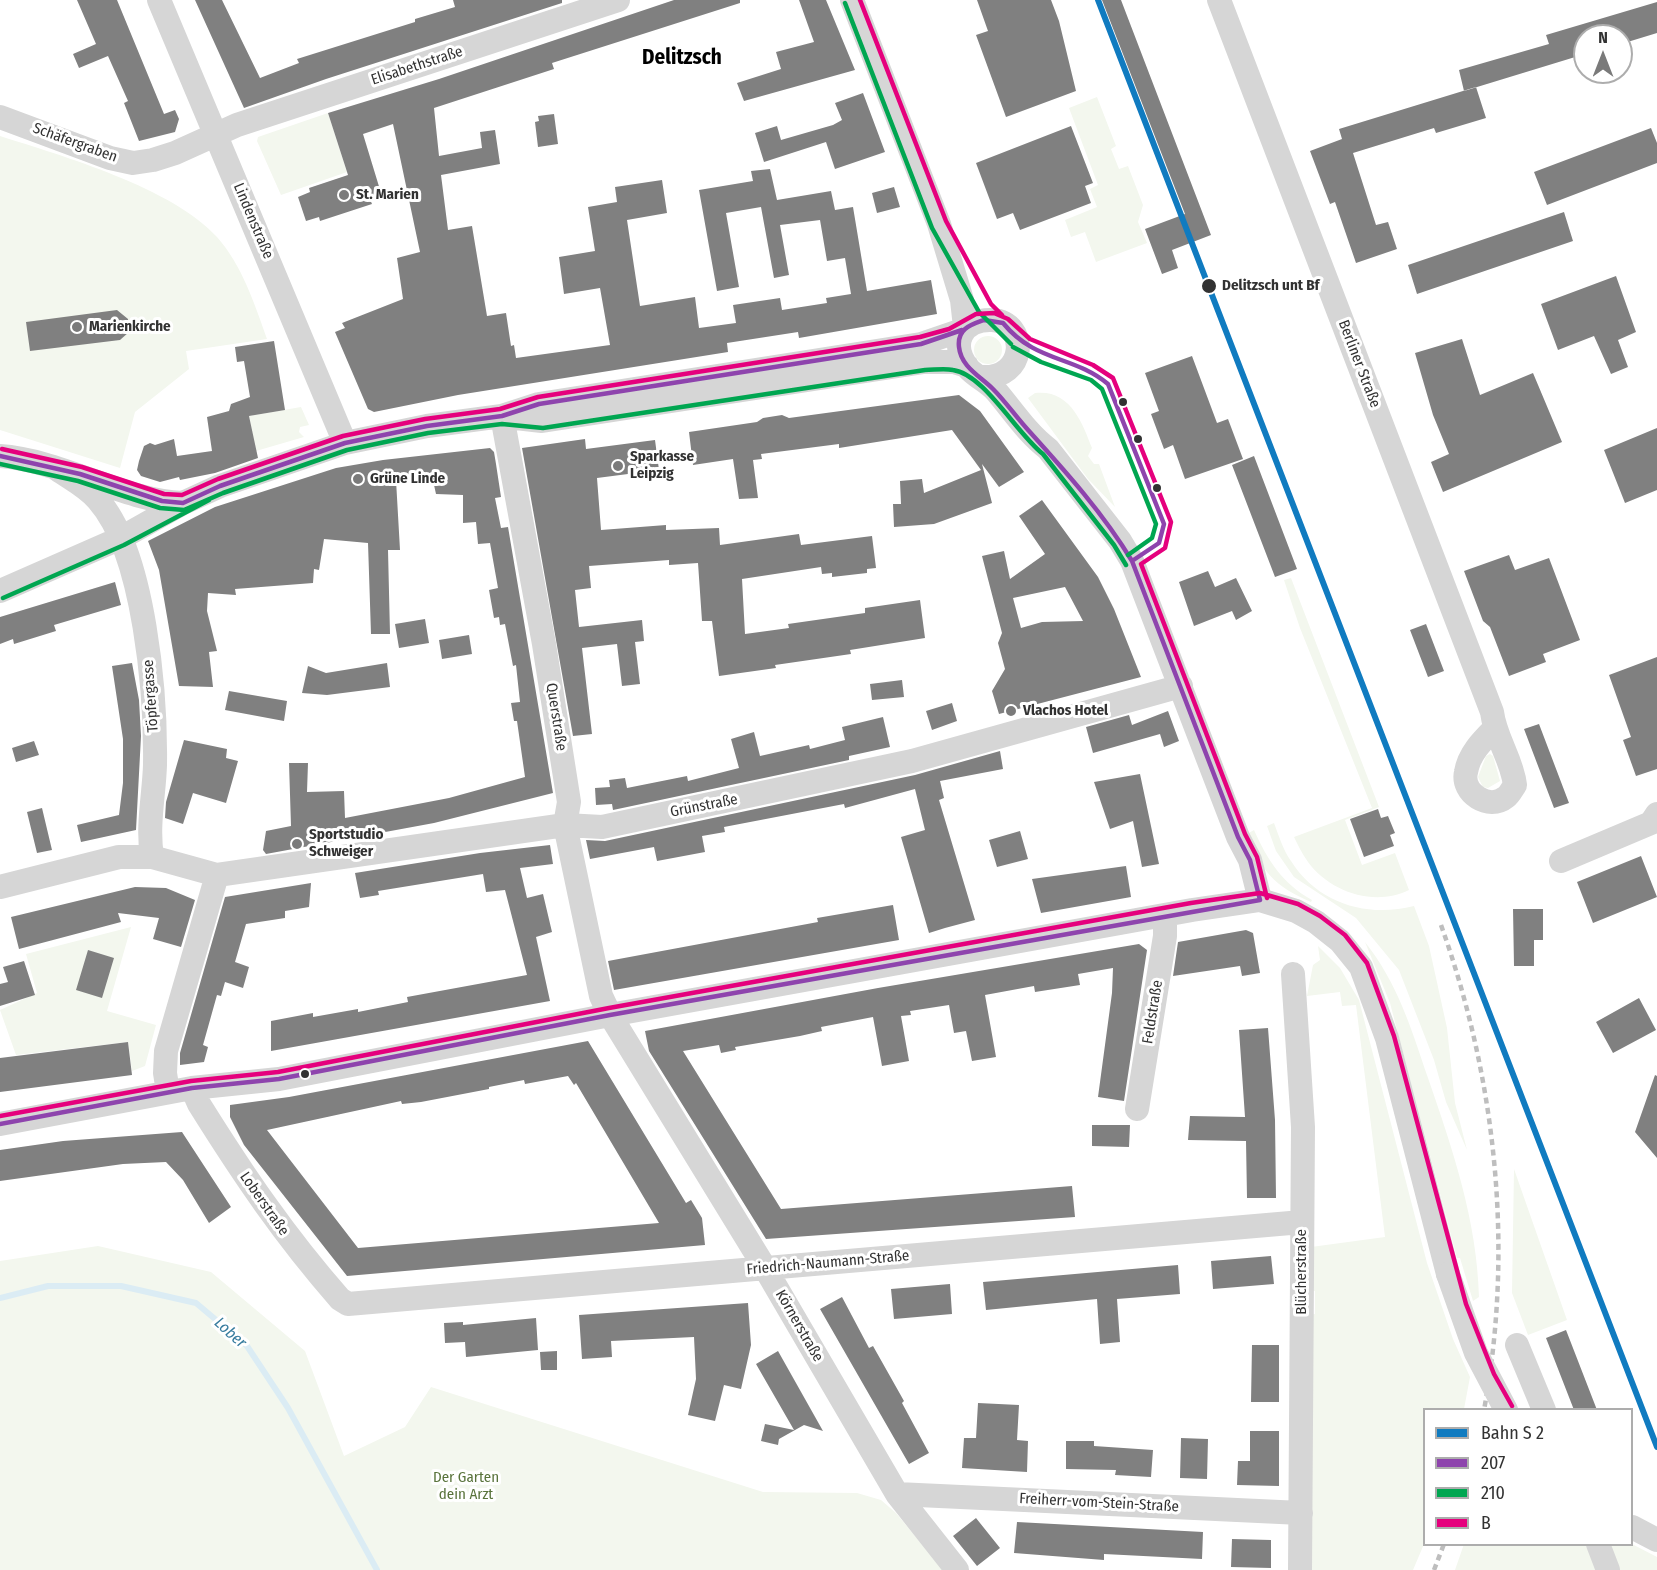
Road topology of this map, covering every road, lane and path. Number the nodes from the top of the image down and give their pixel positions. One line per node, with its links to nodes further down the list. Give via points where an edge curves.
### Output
1 (159, 0): 6 (street, Lindenstraße)
2 (618, 0): 6 (street, Elisabethstraße, via 237,125)
3 (852, 0): 7 (street)
4 (1219, 0): 21 (street, Berliner Straße, via 1492,712)
5 (3, 112): 6 (street, Schäfergraben, via 133,164 175,153)
6 (217, 135): 13 (street, Lindenstraße)
7 (939, 224): 8 (street, via 985,308); 9 (street, via 962,300)
8 (996, 320): 9 (street, via 975,322); 10 (street, via 1009,328 1017,340)
9 (964, 329): 11 (street, via 959,349); 12 (street, via 921,344 539,404)
10 (1013, 365): 11 (street, via 1000,376); 14 (street, via 1015,384)
11 (974, 372): 12 (street, via 954,362 924,362 542,421); 14 (street, via 994,388 1035,439)
12 (502, 416): 13 (street); 23 (street, Querstraße, via 569,802)
13 (345, 443): 17 (street, via 220,486)
14 (1048, 449): 20 (street, via 1132,561)
15 (0, 456): 16 (street)
16 (58, 470): 17 (street, via 162,501); 18 (street, Töpfergasse, via 98,499)
17 (183, 503): 18 (street)
18 (121, 538): 19 (street); 24 (street, Töpfergasse, via 146,637 155,702 149,828)
19 (0, 591)
20 (1181, 686): 23 (street, Grünstraße, via 912,761 801,787 602,827); 28 (street, via 1250,860)
21 (1494, 729)
22 (1657, 814): 25 (street, via 1651,823)
23 (565, 825): 26 (street, Grünstraße); 31 (street, Querstraße, via 601,996)
24 (152, 857): 26 (street); 27 (street, via 119,857)
25 (1561, 861)
26 (217, 875): 33 (street, via 166,1051)
27 (0, 887)
28 (1260, 900): 29 (street); 40 (street, bridge, via 1316,922 1340,940 1360,967 1387,1038 1448,1274 1476,1353)
29 (1165, 915): 31 (street); 34 (street, Feldstraße)
30 (1293, 974): 36 (street, Blücherstraße, via 1303,1127)
31 (610, 1015): 32 (street, via 279,1078); 37 (street, Körnerstraße)
32 (192, 1088): 33 (street); 38 (street, Loberstraße, via 269,1213 340,1299)
33 (168, 1092): 35 (street)
34 (1137, 1109)
35 (0, 1124)
36 (1302, 1222): 37 (street, Friedrich-Naumann-Straße); 43 (street, Blücherstraße)
37 (765, 1268): 38 (street, Friedrich-Naumann-Straße); 42 (street, Körnerstraße)
38 (354, 1305)
39 (1517, 1345): 41 (street)
40 (1505, 1408)
41 (1543, 1408)
42 (897, 1494): 43 (street, Freiherr-vom-Stein-Straße); 47 (street, Körnerstraße)
43 (1301, 1513): 48 (street, Blücherstraße)
44 (1633, 1528): 45 (street)
45 (1657, 1540)
46 (1598, 1546): 49 (street)
47 (957, 1570)
48 (1300, 1570)
49 (1608, 1570)

